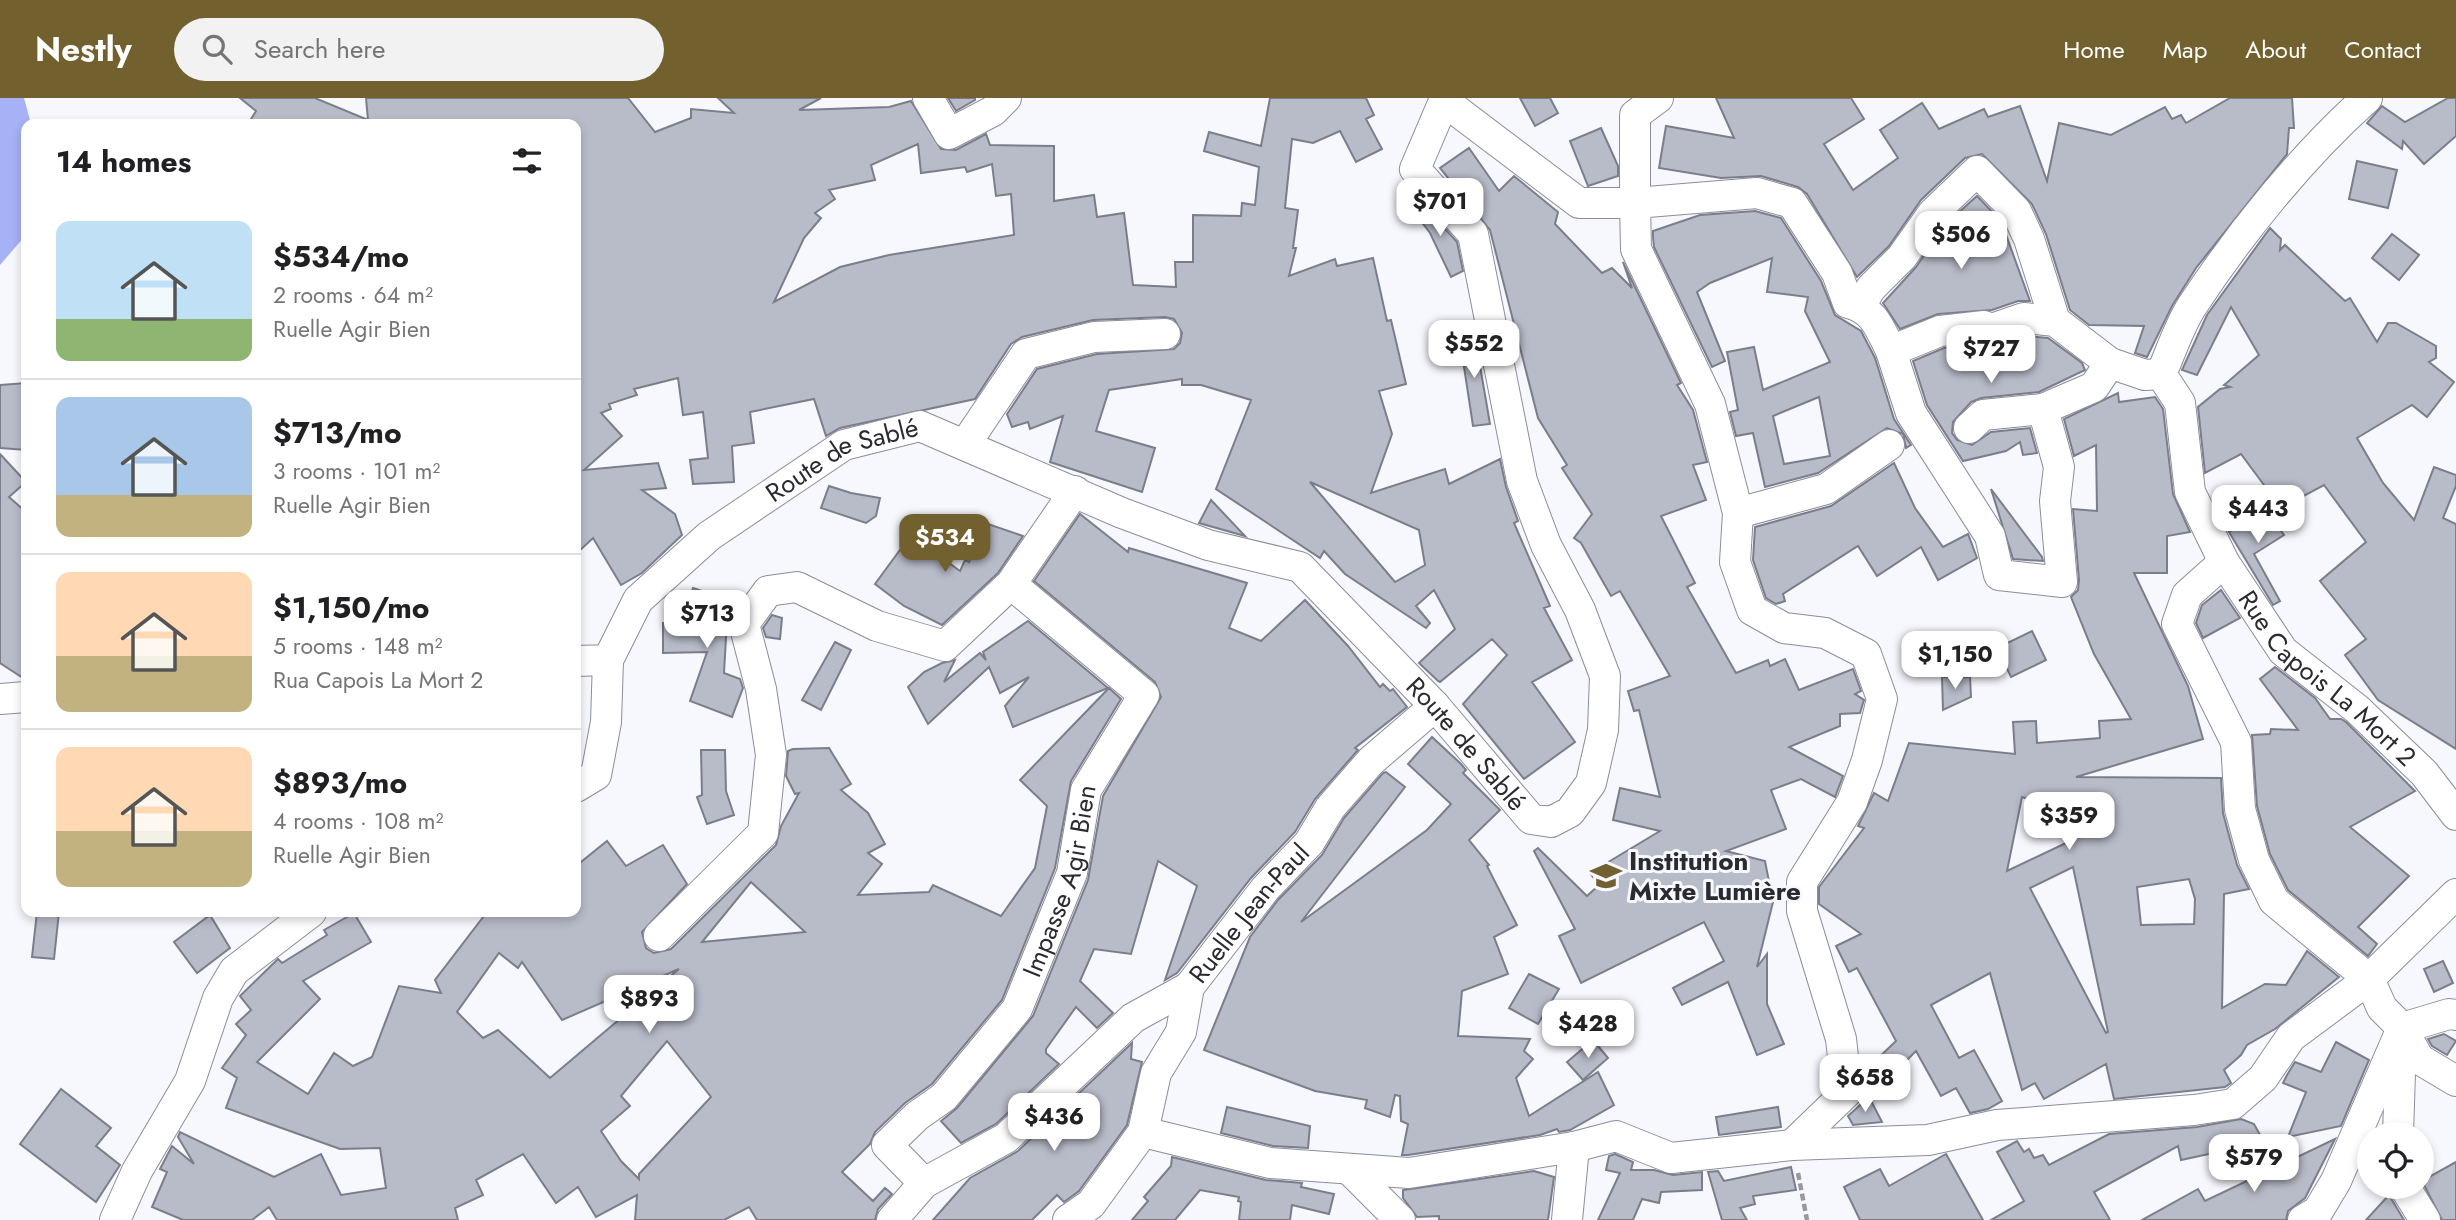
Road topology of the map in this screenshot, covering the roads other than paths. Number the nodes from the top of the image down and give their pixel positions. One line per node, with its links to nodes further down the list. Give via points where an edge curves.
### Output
1 (928, 98): 2 (street, via 948,134 993,111)
2 (1006, 98)
3 (1658, 98): 6 (street, via 1635,115)
4 (2367, 98): 12 (street, via 2339,122 2283,186 2221,267 2191,308)
5 (1438, 100): 6 (street, Route de Sablé, via 1579,204); 25 (street, Route de Sablé, via 1415,169 1473,234 1522,481 1605,676 1603,730 1591,783 1570,812 1552,822 1531,819)
6 (1635, 203): 7 (street, Route de Sablé, via 1757,193 1792,203 1837,274 1848,303); 18 (street, via 1636,249 1710,404)
7 (1860, 306): 8 (street, via 1933,213 1977,171 2016,211); 10 (street, Route de Sablé, via 1874,316)
8 (2055, 321): 10 (street, via 2024,317 1992,328 1940,331); 11 (street)
9 (1165, 334): 15 (street, via 1094,337 1026,354)
10 (1892, 351): 13 (street, Route de Sablé, via 1911,413 1990,536 1999,575 2062,582 2055,501 2059,467)
11 (2109, 363): 12 (street, via 2145,375); 13 (street, via 2094,387)
12 (2161, 373): 19 (street, Rue Capois La Mort 2, via 2180,403 2190,492)
13 (2043, 410): 14 (street, via 1983,415)
14 (1969, 428)
15 (966, 443): 17 (street, Route de Sablé); 21 (street, Route de Sablé, via 920,426 844,444 709,536 638,600)
16 (1889, 445): 18 (street, via 1826,489)
17 (1075, 491): 20 (street); 25 (street, Route de Sablé, via 1208,545 1300,567)
18 (1738, 513): 38 (street, via 1735,562 1752,610 1784,628 1825,634 1866,654 1882,699 1852,802 1802,882 1802,911 1841,1039 1847,1092)
19 (2224, 562): 27 (street, Rue Capois La Mort 2, via 2283,651 2367,718 2424,773); 31 (street, via 2187,595 2177,624 2236,742 2240,809 2254,860 2274,901)
20 (1011, 584): 30 (street, via 945,646 877,626 797,587 768,591 744,624 761,689 771,755 763,833); 41 (street, Impasse Agir Bien, via 1144,695 1086,790 1072,873 1017,1009 944,1097 887,1145)
21 (608, 660): 22 (street); 26 (street, via 606,722 596,775)
22 (581, 661)
23 (21, 697): 24 (street)
24 (0, 699)
25 (1435, 706): 32 (street, Ruelle Jean-Paul, via 1371,761)
26 (581, 784)
27 (2456, 815)
28 (2456, 894): 31 (street)
29 (304, 917): 43 (street, via 234,971 218,998 190,1081 137,1171)
30 (659, 936)
31 (2369, 979): 34 (street, via 2382,1009); 38 (street, via 2291,1037 2263,1078 2233,1104 1997,1125 1928,1140)
32 (1189, 987): 37 (street, Ruelle Jean-Paul, via 1181,1032 1156,1073); 41 (street, via 1133,1018 1006,1138)
33 (2456, 1015): 34 (street)
34 (2402, 1028): 35 (street, via 2419,1059); 36 (street); 48 (street, via 2336,1181 2318,1211)
35 (2456, 1081)
36 (2398, 1122)
37 (1143, 1132): 40 (street, via 1270,1163); 45 (street, Ruelle Jean-Paul, via 1091,1204)
38 (1792, 1145): 39 (street, via 1671,1158 1616,1136)
39 (1574, 1147): 40 (street, via 1409,1172); 47 (street)
40 (1350, 1170): 46 (street)
41 (924, 1183): 44 (street)
42 (2412, 1199): 49 (street)
43 (115, 1220)
44 (892, 1220)
45 (1068, 1220)
46 (1400, 1220)
47 (1567, 1220)
48 (2303, 1220)
49 (2426, 1220)

